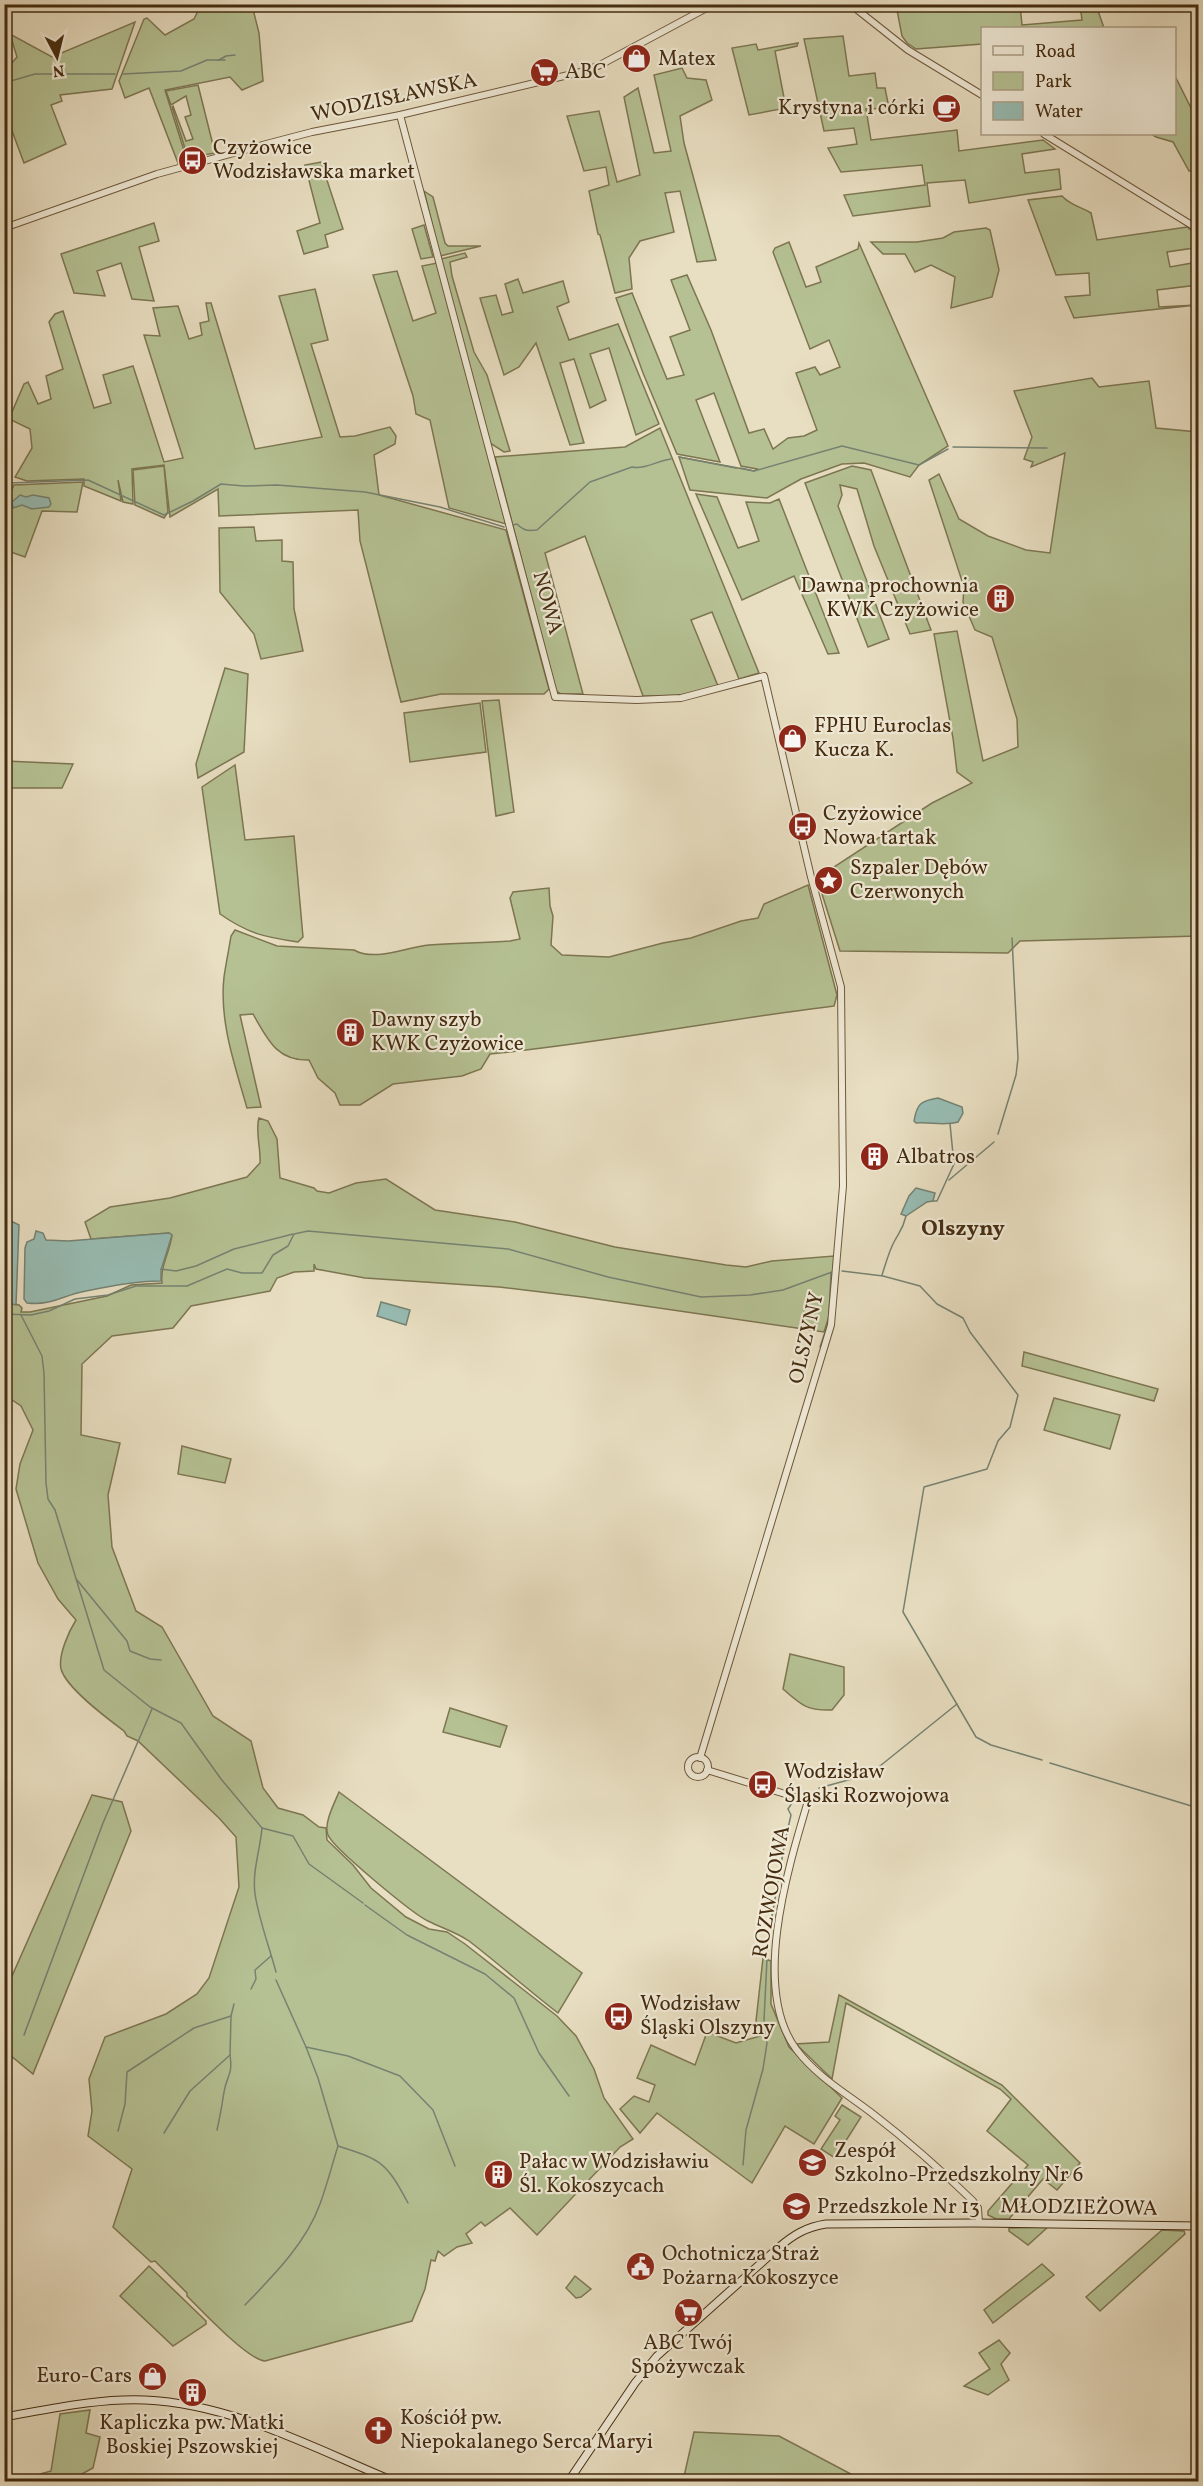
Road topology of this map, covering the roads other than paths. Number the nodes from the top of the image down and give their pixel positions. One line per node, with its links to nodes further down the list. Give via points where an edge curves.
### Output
1 (714, 4): 4 (street, WODZISŁAWSKA, via 592,68)
2 (850, 4): 3 (street, via 908,50)
3 (981, 94)
4 (400, 115): 6 (street, WODZISŁAWSKA, via 312,132 157,174); 8 (street, NOWA, via 555,697 681,698 764,676)
5 (1046, 135): 7 (street)
6 (4, 228)
7 (1198, 229)
8 (811, 877): 9 (street, OLSZYNY, via 841,996 843,1186 833,1318)
9 (700, 1758): 10 (street); 10 (street, via 690,1762 689,1772 697,1777)
10 (707, 1770): 11 (street, ROZWOJOWA, via 808,1802 791,1861 778,1932 774,1986 782,2023 795,2048 811,2065 920,2151 972,2201 978,2208)
11 (979, 2223): 12 (main road, MŁODZIEŻOWA); 15 (main road, MŁODZIEŻOWA, via 826,2224 793,2236 657,2356)
12 (1198, 2226)
13 (4, 2417): 14 (main road, via 124,2400 171,2402 226,2413)
14 (396, 2481)
15 (568, 2481)

